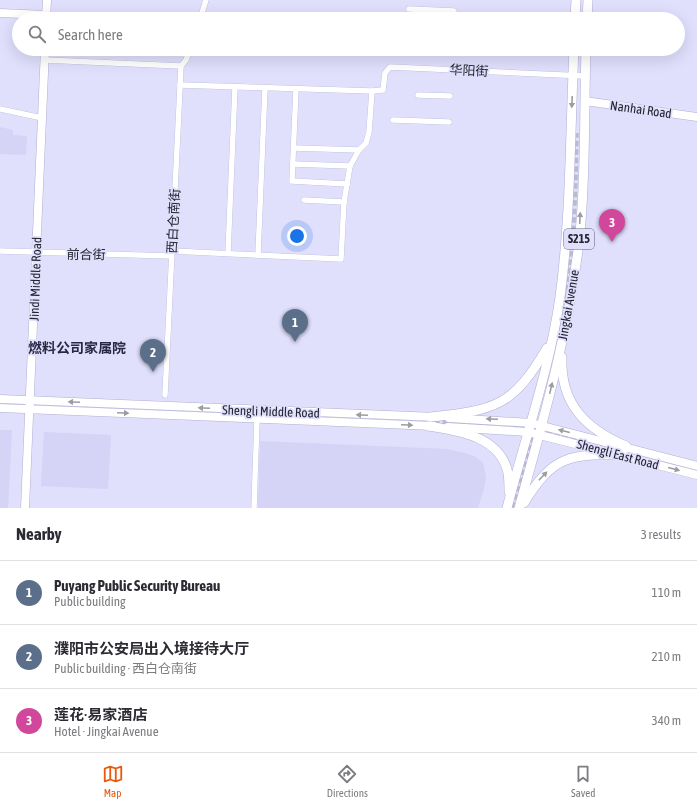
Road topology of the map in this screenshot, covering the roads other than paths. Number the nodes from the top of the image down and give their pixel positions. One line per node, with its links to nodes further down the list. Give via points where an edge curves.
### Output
1 (47, 0): 7 (main road)
2 (206, 0): 8 (street)
3 (576, 0): 9 (main road)
4 (588, 0): 10 (main road)
5 (409, 9): 6 (street)
6 (454, 11)
7 (46, 12)
8 (202, 12)
9 (575, 12)
10 (587, 12)
11 (0, 13): 12 (main road)
12 (12, 14)
13 (44, 56): 17 (main road, Jindi Middle Road)
14 (187, 56): 18 (street, 西白仓南街)
15 (574, 56): 19 (main road, Jingkai Avenue / S215)
16 (586, 56): 20 (main road, Jingkai Avenue / S215)
17 (44, 60): 18 (street); 31 (main road, Jindi Middle Road)
18 (181, 66): 21 (street, 西白仓南街)
19 (573, 75): 20 (street, 华阳街); 25 (street, 华阳街, via 390,67 385,73 383,90); 47 (main road, Jingkai Avenue / S215, one-way to 47, via 567,231 560,297)
20 (585, 76): 28 (main road, Jingkai Avenue / S215)
21 (180, 85): 22 (street); 44 (street, 西白仓南街)
22 (235, 87): 23 (street); 43 (street)
23 (265, 88): 24 (street); 45 (street)
24 (296, 89): 25 (street); 34 (street)
25 (372, 91): 35 (street, via 369,132 366,143)
26 (418, 95): 27 (street)
27 (450, 96)
28 (585, 101): 30 (main road, Nanhai Road); 46 (main road, Jingkai Avenue / S215, one-way to 28, via 580,233)
29 (0, 109): 31 (street)
30 (697, 117)
31 (42, 118): 42 (main road, Jindi Middle Road)
32 (393, 120): 33 (street)
33 (449, 122)
34 (294, 148): 35 (street); 36 (street)
35 (358, 150): 37 (street)
36 (293, 164): 37 (street); 38 (street, via 292,181)
37 (350, 166): 38 (street)
38 (347, 184): 40 (street)
39 (304, 200): 40 (street)
40 (344, 202): 45 (street, 前合街, via 341,259)
41 (0, 251): 42 (street, 前合街)
42 (36, 253): 44 (street, 前合街); 50 (main road, Jindi Middle Road)
43 (228, 253): 44 (street, 前合街); 45 (street, 前合街)
44 (171, 254): 48 (street, 西白仓南街)
45 (258, 254)
46 (564, 336): 55 (main road, Jingkai Avenue / S215, one-way to 46); 56 (main road, via 563,382 573,406 590,426)
47 (552, 340): 53 (main road, via 522,386 502,402); 54 (main road, Jingkai Avenue / S215)
48 (164, 395)
49 (0, 399): 50 (main road, Shengli Middle Road)
50 (30, 405): 51 (main road, Shengli Middle Road); 52 (main road, Shengli Middle Road, one-way to 52); 53 (main road, Shengli Middle Road, one-way to 50); 60 (main road, Jindi Middle Road)
51 (0, 408)
52 (257, 419): 53 (main road, Shengli Middle Road, one-way to 53); 61 (street)
53 (429, 422): 54 (main road, Shengli Middle Road); 59 (main road, via 469,434 492,446 508,473)
54 (530, 427): 55 (main road, Shengli Middle Road); 59 (main road, Jingkai Avenue / S215)
55 (541, 430): 56 (main road, Shengli East Road); 62 (main road, Jingkai Avenue / S215)
56 (625, 451): 57 (main road, Shengli East Road); 58 (main road, Shengli East Road, one-way to 58); 62 (main road, one-way to 56, via 539,479 558,464 584,455)
57 (697, 466)
58 (697, 475)
59 (509, 503)
60 (25, 508)
61 (254, 508)
62 (520, 508)

